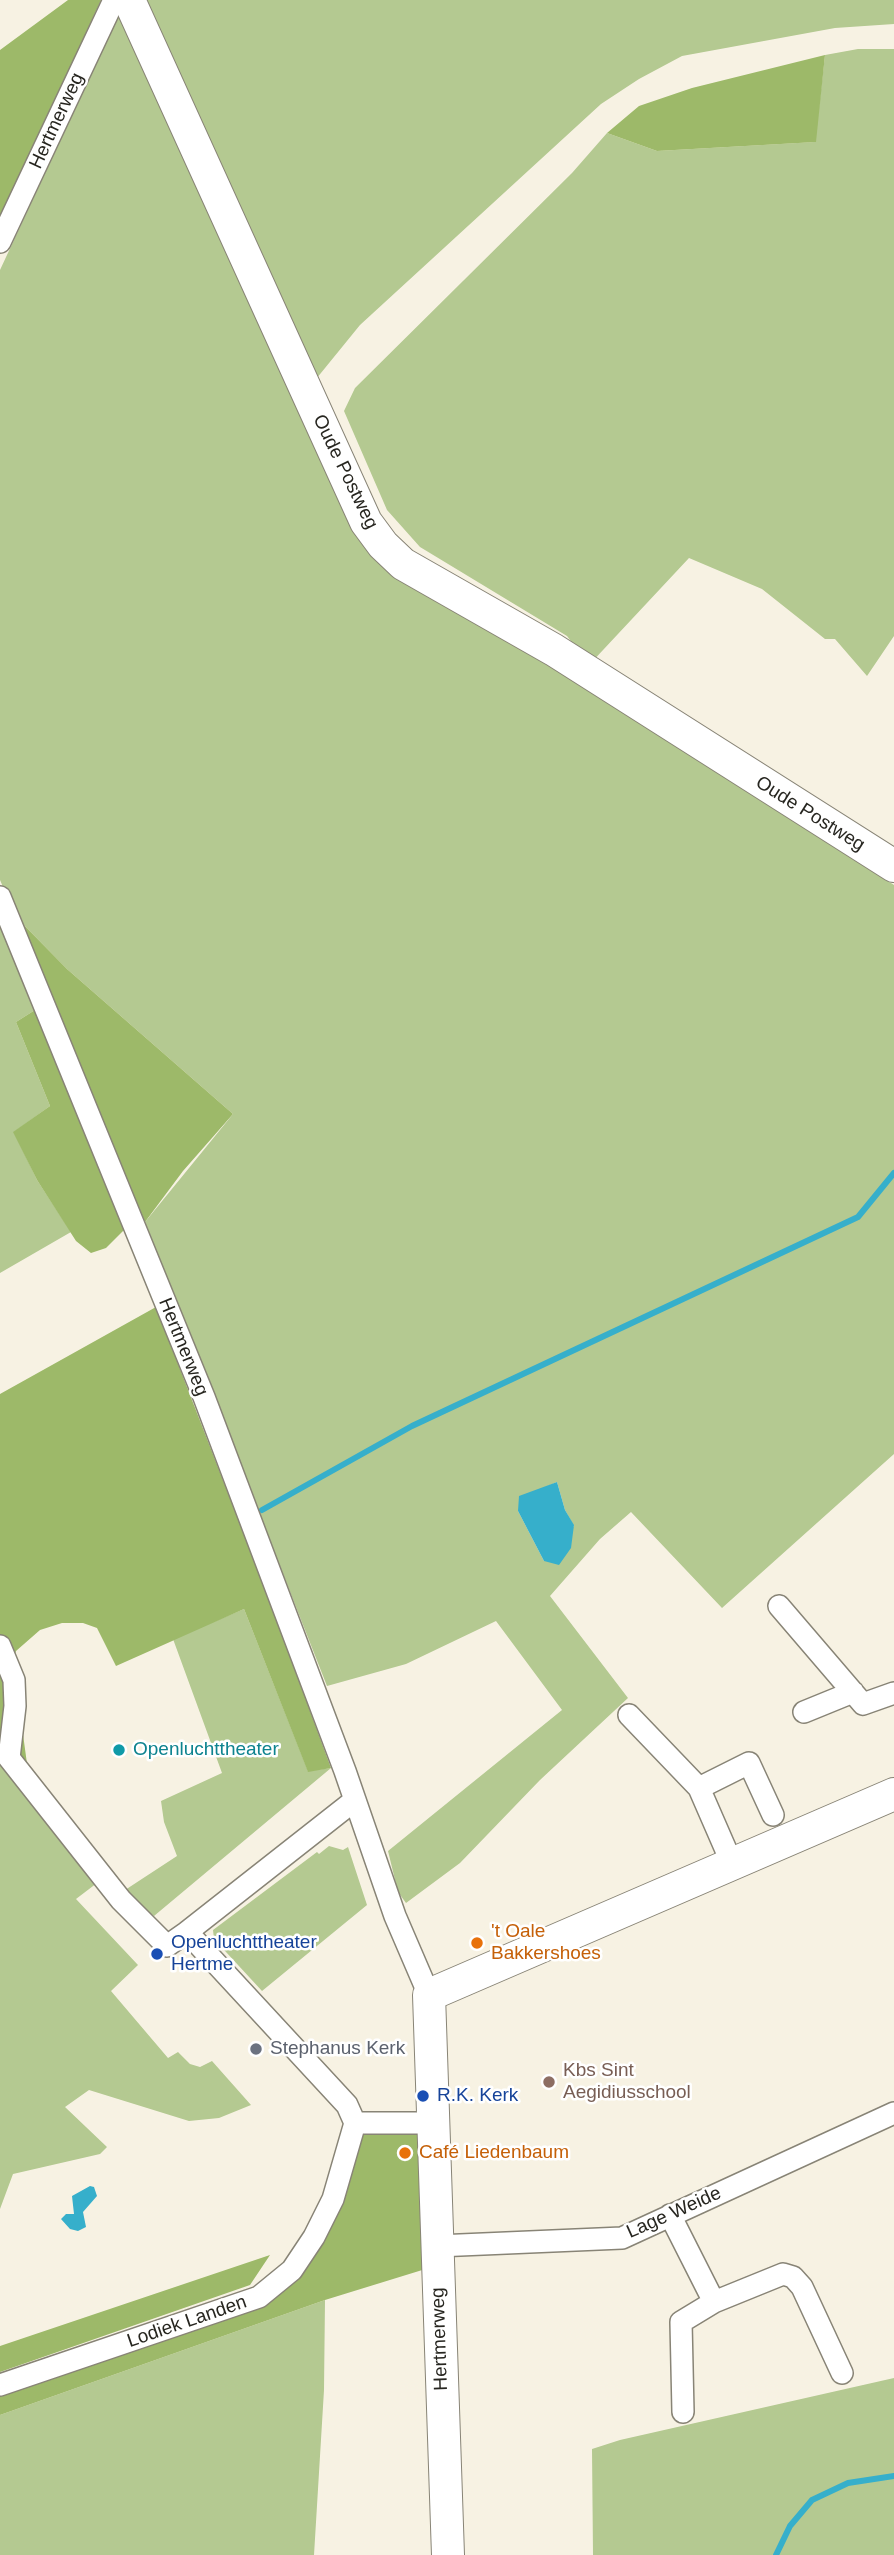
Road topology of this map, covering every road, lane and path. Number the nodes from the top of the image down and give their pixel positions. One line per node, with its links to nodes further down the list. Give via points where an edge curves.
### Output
1 (114, 0): 3 (street, Hertmerweg)
2 (129, 0): 4 (street, Oude Postweg, via 366,522 383,545 403,564 554,650)
3 (0, 242)
4 (894, 866)
5 (0, 897): 14 (street, Hertmerweg, via 204,1397)
6 (779, 1606): 8 (street)
7 (0, 1646): 17 (street, via 13,1680 9,1758 121,1900 167,1946)
8 (853, 1692): 9 (street, via 863,1704); 10 (street)
9 (894, 1693)
10 (804, 1712)
11 (629, 1715): 12 (street)
12 (699, 1788): 15 (street, via 749,1763); 16 (street)
13 (894, 1794): 16 (street)
14 (355, 1800): 17 (street); 18 (street, Hertmerweg, via 395,1916)
15 (773, 1815)
16 (733, 1866): 18 (street)
17 (187, 1933): 20 (street, via 347,2105)
18 (429, 1996): 21 (street, Hertmerweg)
19 (894, 2113): 22 (street, Lage Weide)
20 (355, 2123): 21 (street); 26 (street, Lodiek Landen, via 333,2199 314,2237 292,2270 259,2297)
21 (435, 2123): 23 (street, Hertmerweg)
22 (670, 2215): 23 (street, Lage Weide, via 622,2238); 24 (street)
23 (437, 2246): 28 (street, Hertmerweg)
24 (714, 2302): 25 (street, via 783,2274 793,2277); 27 (street, via 681,2322)
25 (842, 2373)
26 (0, 2385)
27 (683, 2412)
28 (447, 2555)

